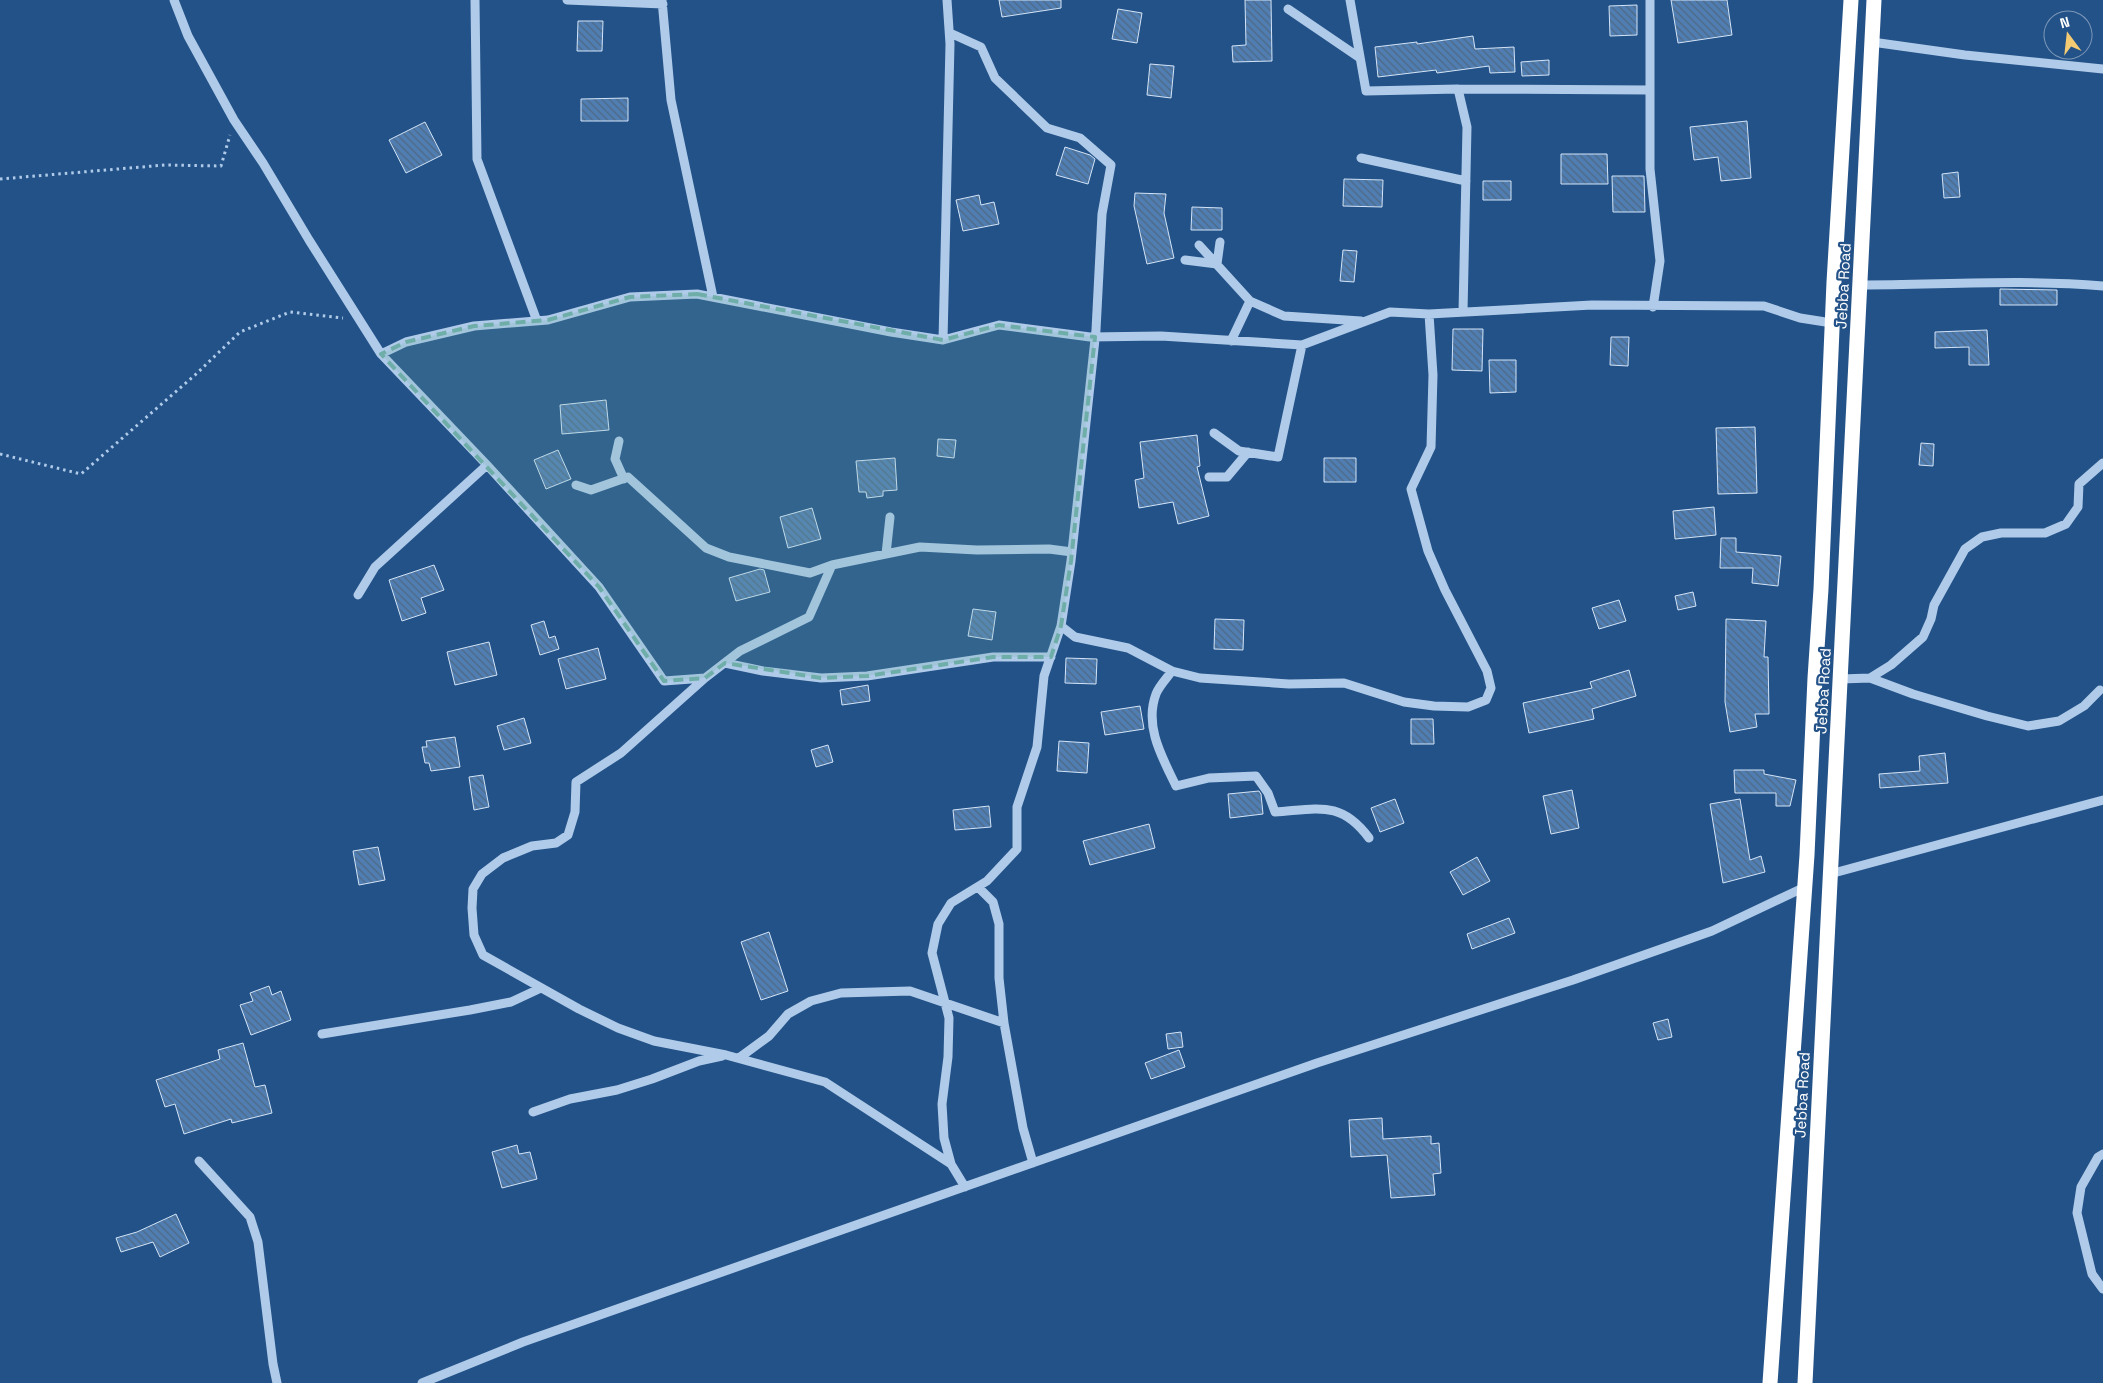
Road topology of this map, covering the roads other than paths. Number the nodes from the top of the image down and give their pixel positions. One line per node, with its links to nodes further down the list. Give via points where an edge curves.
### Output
1 (174, 0): 37 (street, via 188,36 234,120)
2 (474, 0): 30 (street, via 477,159)
3 (567, 0): 9 (street)
4 (947, 0): 11 (street)
5 (1350, 0): 13 (street)
6 (1650, 0): 16 (street)
7 (1851, 0): 32 (highway, Jebba Road)
8 (1874, 0): 12 (highway, Jebba Road)
9 (662, 2): 25 (street, via 671,100)
10 (1288, 9): 13 (street)
11 (950, 33): 33 (street, via 982,47 995,78 1047,128 1080,138 1112,165 1102,214); 34 (street)
12 (1872, 42): 14 (street); 23 (highway, Jebba Road)
13 (1360, 58): 15 (street, via 1366,91)
14 (2103, 69)
15 (1458, 89): 16 (street); 18 (street, via 1468,127)
16 (1650, 90): 27 (street, via 1650,169 1660,261)
17 (1361, 158): 18 (street)
18 (1466, 181): 28 (street)
19 (1220, 242): 22 (street)
20 (1199, 245): 22 (street)
21 (1185, 260): 22 (street)
22 (1217, 264): 26 (street)
23 (1860, 285): 24 (street, via 2001,281); 57 (highway, Jebba Road)
24 (2103, 286)
25 (713, 297): 30 (street, via 697,294 630,297); 34 (street)
26 (1250, 300): 31 (street, via 1284,316); 35 (street)
27 (1653, 306): 28 (street, via 1592,305); 32 (street, via 1764,306 1800,318)
28 (1463, 312): 29 (street)
29 (1429, 314): 31 (street, via 1390,312); 54 (street, via 1433,375 1431,447 1411,490 1428,552 1487,671 1491,688 1486,700 1468,707 1434,706 1404,702 1344,683 1289,684 1200,678)
30 (537, 321): 37 (street, via 474,326 406,342)
31 (1366, 322): 36 (street)
32 (1832, 323): 63 (highway, Jebba Road)
33 (1095, 337): 34 (street, via 999,325); 35 (street); 47 (street)
34 (944, 340)
35 (1231, 340): 36 (street)
36 (1302, 345): 40 (street, via 1278,457)
37 (381, 354): 42 (street)
38 (1214, 433): 40 (street, via 1239,451)
39 (619, 440): 44 (street, via 615,459)
40 (1248, 452): 43 (street, via 1227,477)
41 (2103, 462): 56 (street, via 2079,484 2078,507 2066,524 2045,533 2001,533 1982,538 1965,549 1934,605 1923,637 1891,665)
42 (488, 465): 50 (street, via 375,567); 55 (street, via 599,587 664,682)
43 (1209, 477)
44 (624, 479): 45 (street, via 591,490); 49 (street, via 628,477 706,548 729,557 810,573)
45 (576, 485)
46 (890, 517): 48 (street)
47 (1072, 552): 48 (street, via 920,547); 51 (street)
48 (886, 554): 49 (street)
49 (832, 565): 53 (street, via 809,617 740,651)
50 (358, 595)
51 (1061, 626): 52 (street); 54 (street, via 1075,638 1128,648)
52 (1051, 657): 53 (street, via 993,657 867,676 821,678); 62 (street, via 1044,676 1036,747 1017,807 1016,849 987,881)
53 (725, 663): 55 (street)
54 (1172, 671): 60 (street, via 1156,693 1152,715 1155,741 1176,786 1210,778 1256,776 1268,793 1275,812 1336,809 1358,823)
55 (705, 678): 64 (street, via 621,753 576,782 575,812 568,835 556,843 532,846 504,858 482,874 473,889 474,935 483,955)
56 (1870, 678): 57 (street); 58 (street, via 1978,714 2028,726 2059,720 2084,706)
57 (1841, 679): 61 (highway, Jebba Road)
58 (2100, 690)
59 (2103, 800): 61 (street)
60 (1369, 838)
61 (1830, 874): 80 (highway, Jebba Road)
62 (978, 886): 65 (street, via 951,903 938,924 932,953); 66 (street, via 993,902 999,924 999,978)
63 (1805, 887): 73 (street, via 1693,938 1317,1063); 79 (highway, Jebba Road)
64 (541, 988): 67 (street, via 511,1002); 68 (street, via 618,1028 654,1041)
65 (946, 1004): 66 (street); 69 (street, via 910,991 841,993 811,1001 788,1014 770,1036); 74 (street, via 948,1057 942,1104 944,1138)
66 (1004, 1023): 73 (street, via 1022,1128)
67 (322, 1034)
68 (726, 1055): 69 (street); 70 (street, via 699,1061 652,1080 570,1099)
69 (739, 1058): 74 (street, via 825,1082)
70 (533, 1112)
71 (2103, 1154): 76 (street, via 2081,1187 2078,1213 2092,1274)
72 (199, 1161): 77 (street, via 250,1217 258,1242)
73 (1033, 1163): 75 (street)
74 (951, 1164): 75 (street)
75 (965, 1187): 78 (street, via 522,1342)
76 (2103, 1289)
77 (277, 1383)
78 (422, 1383)
79 (1770, 1383)
80 (1805, 1383)

